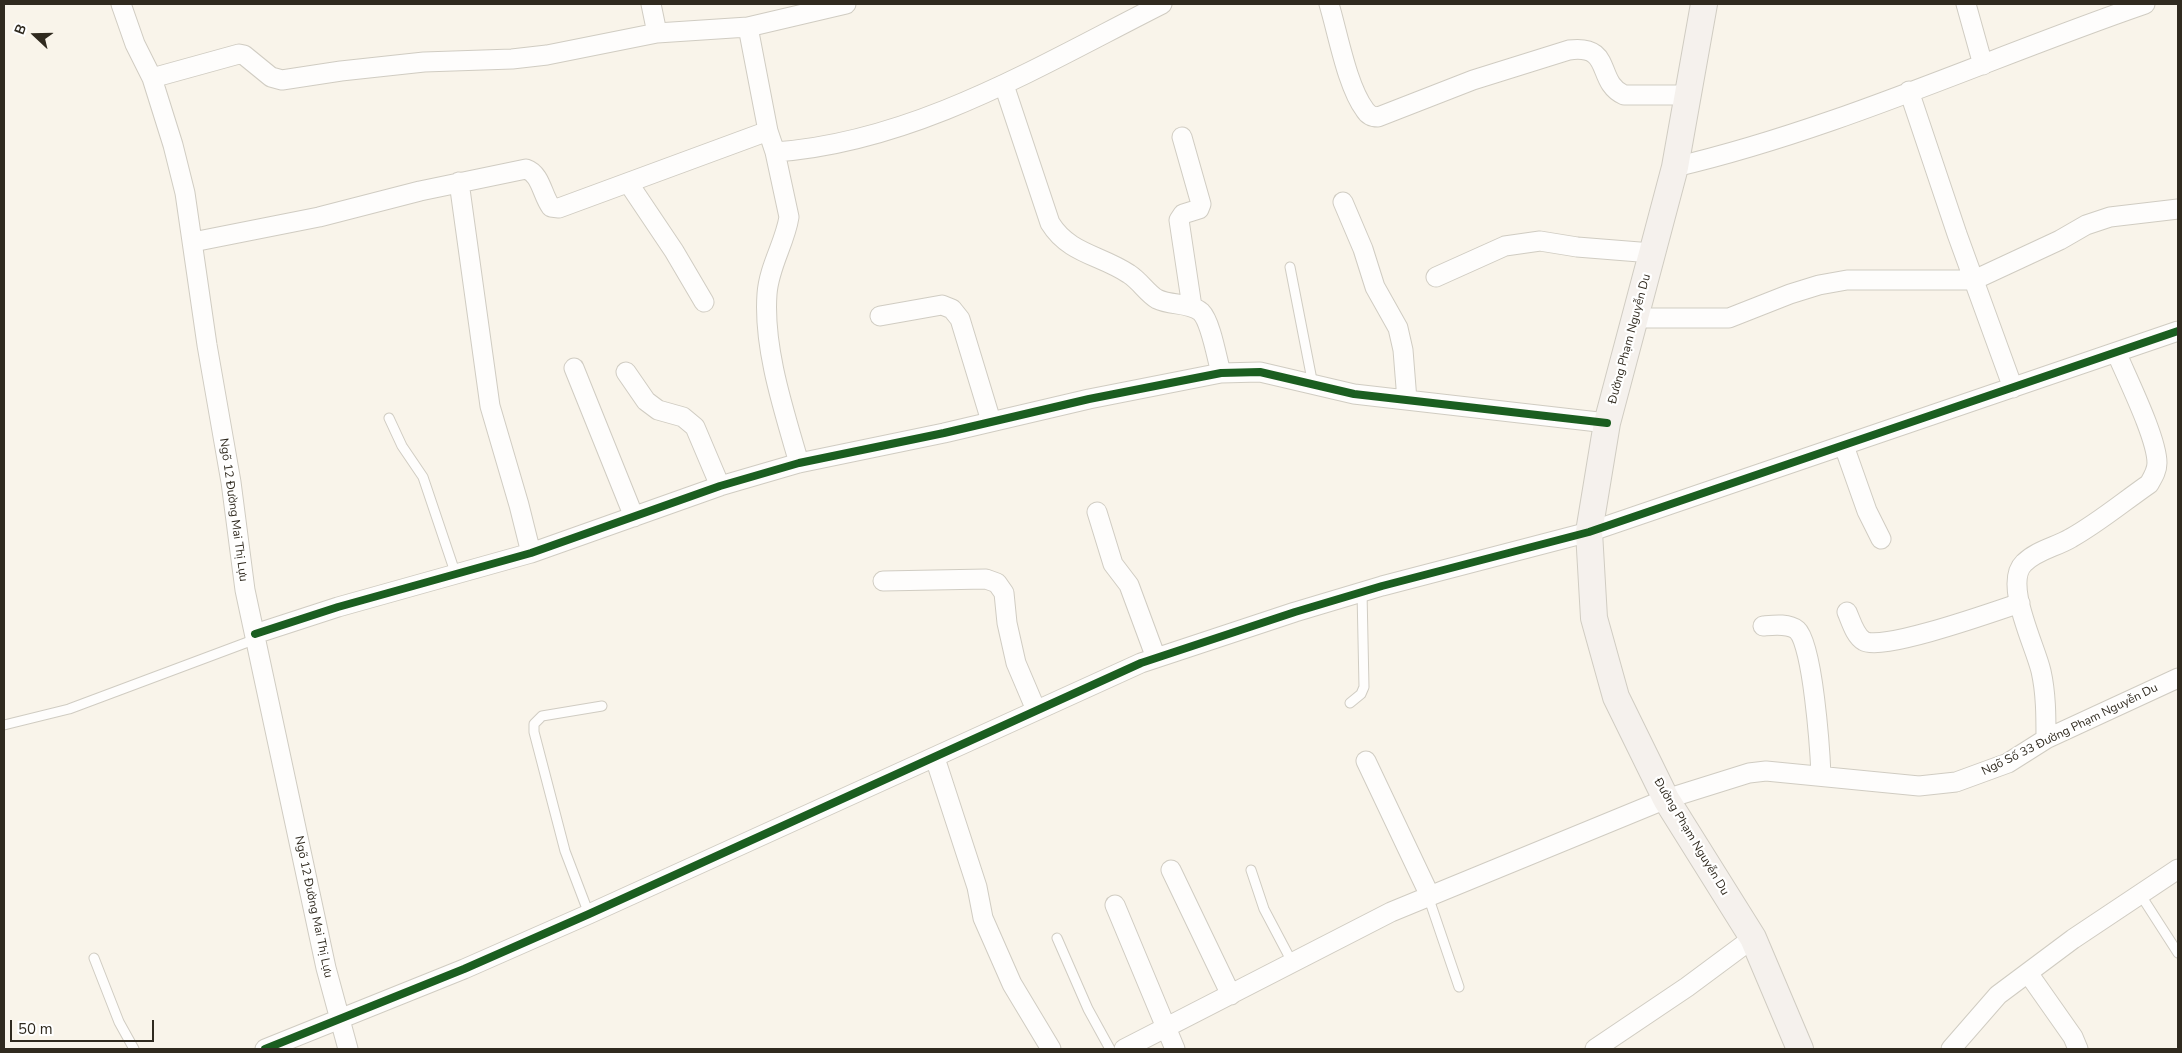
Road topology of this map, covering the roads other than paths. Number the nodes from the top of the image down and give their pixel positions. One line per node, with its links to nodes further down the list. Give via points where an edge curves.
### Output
1 (121, 4): 12 (street, Ngõ 12 Đường Mai Thị Lựu, via 135,44)
2 (651, 4): 10 (street)
3 (846, 4): 9 (street)
4 (1162, 4): 13 (street)
5 (1329, 4): 15 (street, via 1357,94 1364,110 1373,117 1473,80 1583,48 1592,50 1600,60 1616,92 1624,95)
6 (1704, 4): 15 (main road, Đường Phạm Nguyễn Du)
7 (1966, 4): 11 (street)
8 (2145, 4): 11 (street)
9 (748, 27): 10 (street); 16 (street)
10 (657, 33): 12 (street, via 512,60 424,62 282,80 271,78 239,54)
11 (1983, 65): 14 (street)
12 (152, 78): 24 (street, Ngõ 12 Đường Mai Thị Lựu, via 173,145)
13 (1004, 85): 18 (street, via 852,142); 30 (street, via 1050,223 1058,236 1126,272 1157,299)
14 (1909, 91): 19 (street, via 1766,144); 28 (street)
15 (1688, 95): 19 (main road, Đường Phạm Nguyễn Du)
16 (768, 131): 18 (street); 21 (street)
17 (1182, 137): 30 (street, via 1202,204 1199,209 1183,214 1179,220)
18 (775, 152): 45 (street, via 789,217 767,293 768,327 783,409)
19 (1675, 167): 25 (main road, Đường Phạm Nguyễn Du)
20 (459, 182): 21 (street, via 531,170 548,204 555,209); 24 (street, via 319,217); 51 (street, via 490,406)
21 (629, 184): 29 (street)
22 (1344, 202): 40 (street, via 1375,287 1398,328)
23 (2178, 209): 28 (street, via 2110,217 2086,225)
24 (193, 242): 58 (street, Ngõ 12 Đường Mai Thị Lựu, via 245,590)
25 (1652, 253): 27 (street, via 1540,241 1506,246); 32 (main road, Đường Phạm Nguyễn Du)
26 (1290, 267): 38 (lane)
27 (1436, 277)
28 (1974, 280): 32 (street, via 1847,280 1790,294 1729,318); 39 (street)
29 (704, 302)
30 (1192, 307): 37 (street, via 1202,313 1207,322)
31 (880, 316): 42 (street, via 942,305 952,309 960,319)
32 (1636, 318): 43 (main road, Đường Phạm Nguyễn Du)
33 (2178, 331): 34 (street)
34 (2117, 354): 39 (street); 55 (street, via 2156,452 2155,475 2149,484 2071,538 2024,562 2016,576)
35 (574, 368): 48 (street)
36 (626, 372): 46 (street, via 646,401 658,410 683,417 695,427)
37 (1221, 373): 38 (street, via 1260,372); 42 (street)
38 (1313, 385): 40 (street)
39 (2013, 388): 44 (street)
40 (1407, 400): 43 (street)
41 (388, 418): 52 (lane, via 423,476)
42 (990, 422): 45 (street)
43 (1607, 423): 49 (main road, Đường Phạm Nguyễn Du)
44 (1844, 446): 49 (street); 50 (street, via 1867,511)
45 (800, 463): 46 (street)
46 (720, 486): 48 (street)
47 (1097, 512): 59 (street, via 1113,564 1129,584)
48 (634, 517): 51 (street)
49 (1589, 532): 54 (street); 69 (main road, Đường Phạm Nguyễn Du, via 1594,618 1616,698)
50 (1881, 539)
51 (530, 553): 52 (street)
52 (456, 575): 58 (street, via 338,607)
53 (883, 581): 63 (street, via 986,580 997,583 1004,593 1016,663)
54 (1362, 592): 59 (street); 61 (lane, via 1364,687)
55 (2020, 603): 56 (street, via 1914,636 1872,644 1857,634); 65 (street, via 2041,671)
56 (1847, 612)
57 (1763, 626): 68 (street, via 1790,627 1798,631 1804,643 1817,710)
58 (255, 637): 64 (lane, via 69,709); 85 (street, Ngõ 12 Đường Mai Thị Lựu)
59 (1156, 658): 63 (street)
60 (2178, 678): 65 (street, Ngõ Số 33 Đường Phạm Nguyễn Du)
61 (1350, 703)
62 (602, 706): 76 (lane, via 542,716 534,724 565,852)
63 (1036, 710): 66 (street)
64 (4, 725)
65 (2046, 739): 68 (street, Ngõ Số 33 Đường Phạm Nguyễn Du, via 2008,762 1956,782 1919,786)
66 (935, 758): 76 (street); 90 (street, via 977,887 983,918 1012,984)
67 (1366, 761): 74 (street, via 1413,856)
68 (1821, 775): 69 (street, Ngõ Số 33 Đường Phạm Nguyễn Du, via 1766,770)
69 (1666, 799): 74 (street, Ngõ Số 33 Đường Phạm Nguyễn Du); 78 (main road, Đường Phạm Nguyễn Du)
70 (2178, 869): 73 (street)
71 (1170, 870): 84 (street)
72 (1251, 870): 81 (lane, via 1264,909)
73 (2140, 894): 79 (lane); 82 (street)
74 (1428, 896): 81 (street, Ngõ Số 33 Đường Phạm Nguyễn Du); 83 (lane)
75 (1116, 905): 86 (street)
76 (589, 914): 85 (street)
77 (1057, 938): 91 (lane, via 1088,1009)
78 (1753, 938): 94 (street); 95 (main road, Đường Phạm Nguyễn Du)
79 (2178, 953)
80 (94, 958): 87 (lane, via 119,1022)
81 (1292, 962): 84 (street, Ngõ Số 33 Đường Phạm Nguyễn Du)
82 (2028, 973): 96 (street, via 1998,996); 97 (street)
83 (1459, 988)
84 (1231, 995): 86 (street, Ngõ Số 33 Đường Phạm Nguyễn Du)
85 (338, 1020): 88 (street); 89 (street, Ngõ 12 Đường Mai Thị Lựu)
86 (1167, 1029): 92 (street, Ngõ Số 33 Đường Phạm Nguyễn Du); 93 (street)
87 (134, 1049)
88 (265, 1049)
89 (348, 1049)
90 (1051, 1049)
91 (1110, 1049)
92 (1124, 1049)
93 (1175, 1049)
94 (1595, 1049)
95 (1800, 1049)
96 (1951, 1049)
97 (2078, 1049)

